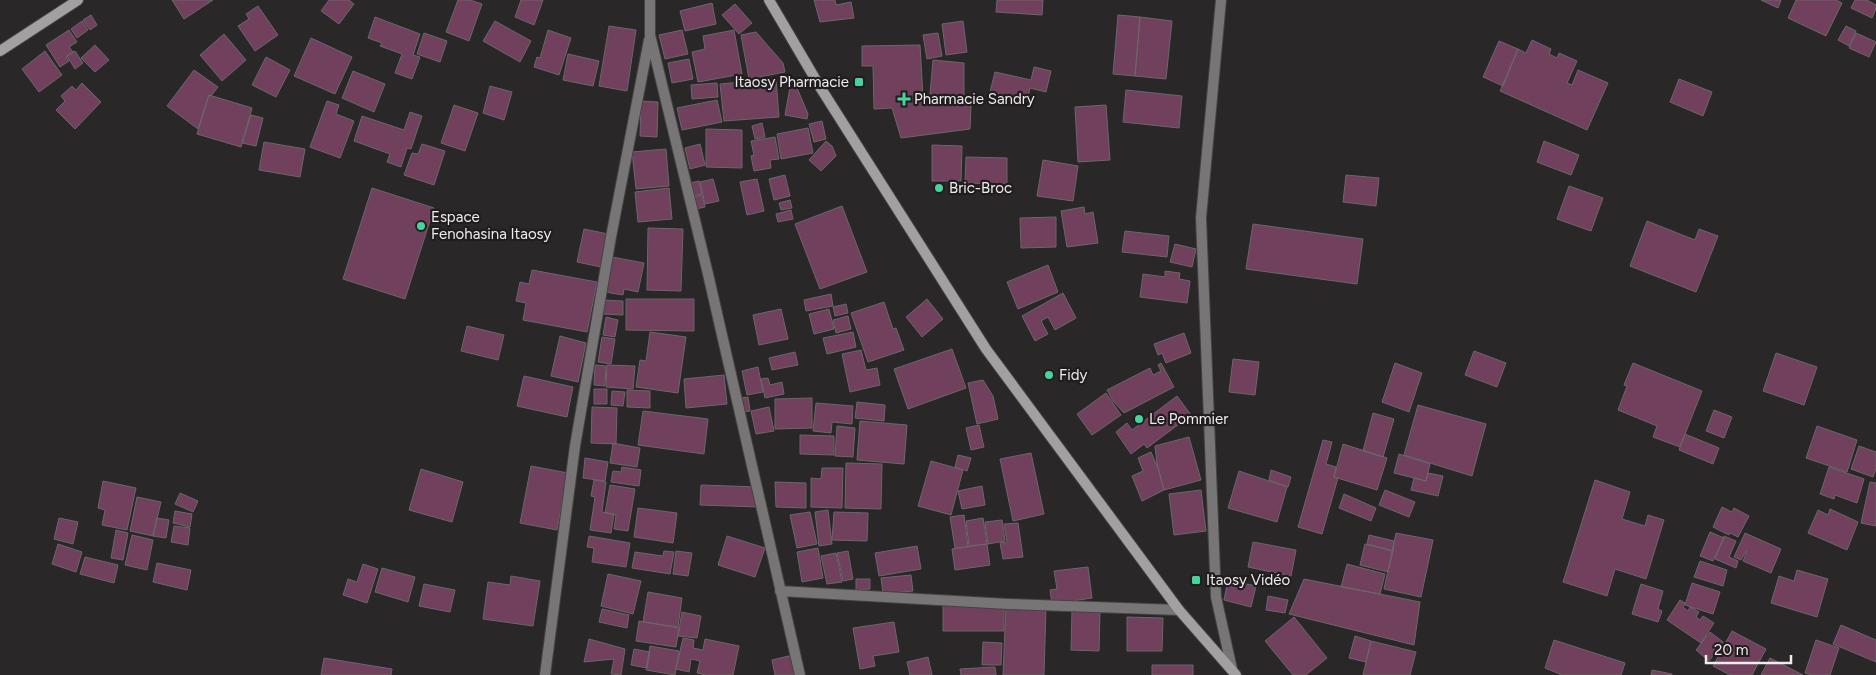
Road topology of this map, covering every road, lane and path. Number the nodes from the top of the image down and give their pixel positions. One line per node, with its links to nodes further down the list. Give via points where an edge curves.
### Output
1 (78, 0): 6 (street)
2 (650, 0): 5 (street)
3 (769, 0): 8 (street, via 820,87 986,349)
4 (1222, 0): 9 (street, via 1201,218 1216,597)
5 (650, 35): 7 (street); 10 (street, via 575,446)
6 (0, 51)
7 (780, 591): 8 (street); 11 (street)
8 (1179, 610): 9 (street)
9 (1234, 672)
10 (545, 675)
11 (800, 675)

